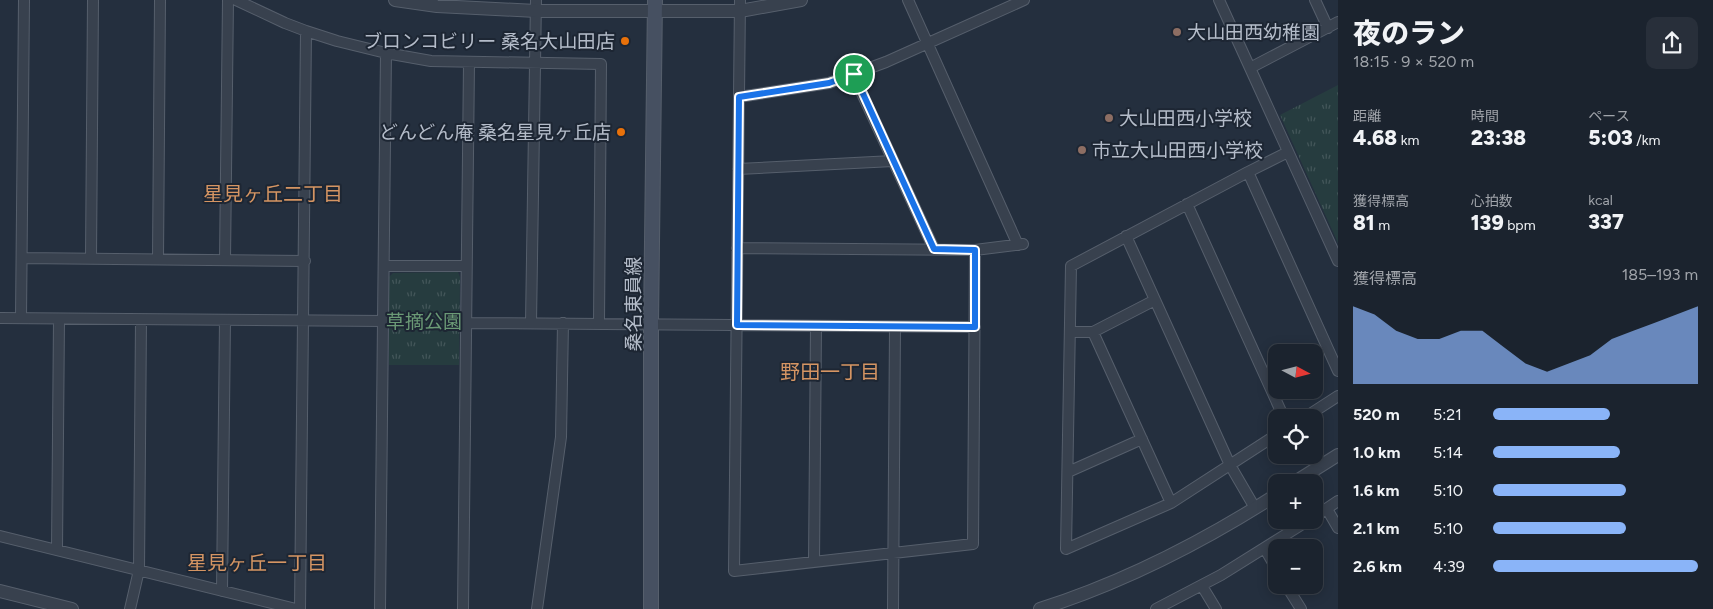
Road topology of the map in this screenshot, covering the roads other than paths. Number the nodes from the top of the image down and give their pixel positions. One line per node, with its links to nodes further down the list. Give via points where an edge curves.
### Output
1 (24, 0): 34 (street)
2 (93, 0): 35 (street)
3 (160, 0): 36 (street)
4 (228, 0): 37 (street)
5 (236, 0): 17 (street)
6 (395, 0): 12 (street, via 437,6)
7 (801, 0): 14 (street)
8 (908, 0): 18 (street)
9 (1024, 0): 18 (street)
10 (1219, 0): 22 (street)
11 (1315, 0): 16 (street)
12 (536, 5): 13 (street); 21 (street)
13 (654, 5): 14 (street); 54 (main road, 桑名東員線)
14 (740, 5): 24 (street)
15 (1338, 22): 16 (street)
16 (1328, 28): 22 (street)
17 (306, 31): 19 (street); 38 (street)
18 (928, 44): 23 (street); 33 (street, via 1021,245)
19 (386, 54): 20 (street); 40 (street)
20 (468, 63): 21 (street); 41 (street)
21 (536, 64): 51 (street); 53 (street, via 601,64)
22 (1250, 68): 25 (street)
23 (854, 74): 24 (street, via 829,83); 26 (street)
24 (739, 97): 27 (street)
25 (1288, 152): 28 (street); 39 (street)
26 (893, 161): 27 (street); 32 (street)
27 (738, 169): 31 (street)
28 (1248, 172): 29 (street); 61 (street)
29 (1187, 204): 30 (street); 64 (street)
30 (1126, 236): 42 (street); 59 (street, via 1071,266)
31 (737, 248): 32 (street); 55 (street)
32 (934, 249): 33 (street)
33 (975, 250): 58 (street)
34 (22, 258): 35 (street); 44 (street)
35 (91, 259): 36 (street)
36 (158, 259): 37 (street)
37 (225, 260): 38 (street)
38 (305, 261): 48 (street)
39 (1338, 261)
40 (384, 266): 41 (street); 49 (street)
41 (466, 266): 50 (street)
42 (1155, 300): 60 (street); 69 (street)
43 (0, 318): 44 (street)
44 (21, 318): 45 (street)
45 (59, 319): 46 (street); 82 (street)
46 (141, 320): 47 (street); 86 (street)
47 (225, 320): 48 (street); 89 (street)
48 (304, 321): 49 (street); 94 (street)
49 (383, 321): 95 (street)
50 (466, 323): 51 (street); 96 (street)
51 (531, 323): 52 (street)
52 (563, 323): 53 (street); 97 (street, via 561,437)
53 (599, 323): 54 (street)
54 (651, 324): 55 (street); 98 (main road, 桑名東員線)
55 (737, 325): 56 (street); 85 (street, via 734,571)
56 (816, 326): 57 (street); 85 (street)
57 (895, 326): 58 (street); 83 (street)
58 (975, 327): 83 (street, via 973,544)
59 (1070, 332): 60 (street); 70 (street)
60 (1093, 332): 66 (street)
61 (1333, 349): 62 (street)
62 (1338, 371)
63 (1338, 396): 65 (street)
64 (1280, 409)
65 (1318, 409)
66 (1142, 439): 70 (street); 74 (street)
67 (1268, 440): 69 (street)
68 (1338, 455): 71 (street)
69 (1230, 464): 74 (street); 75 (street)
70 (1068, 472): 74 (street, via 1066,549)
71 (1308, 474)
72 (1268, 500): 75 (street)
73 (1338, 501): 76 (street)
74 (1172, 503)
75 (1255, 508): 100 (street, via 1163,560)
76 (1327, 509): 77 (street); 78 (street)
77 (1323, 511)
78 (1338, 528)
79 (1295, 529): 81 (street)
80 (0, 536): 82 (street)
81 (1265, 549): 84 (street); 87 (street)
82 (57, 550): 86 (street)
83 (893, 553): 85 (street); 99 (street)
84 (1268, 554)
85 (814, 562)
86 (139, 570): 89 (street); 92 (street)
87 (1202, 586): 101 (street); 102 (street)
88 (0, 591): 91 (street)
89 (222, 591): 93 (street)
90 (1291, 594): 103 (street)
91 (72, 609)
92 (130, 609)
93 (296, 609)
94 (300, 609)
95 (380, 609)
96 (463, 609)
97 (537, 609)
98 (651, 609)
99 (893, 609)
100 (1040, 609)
101 (1156, 609)
102 (1216, 609)
103 (1300, 609)

